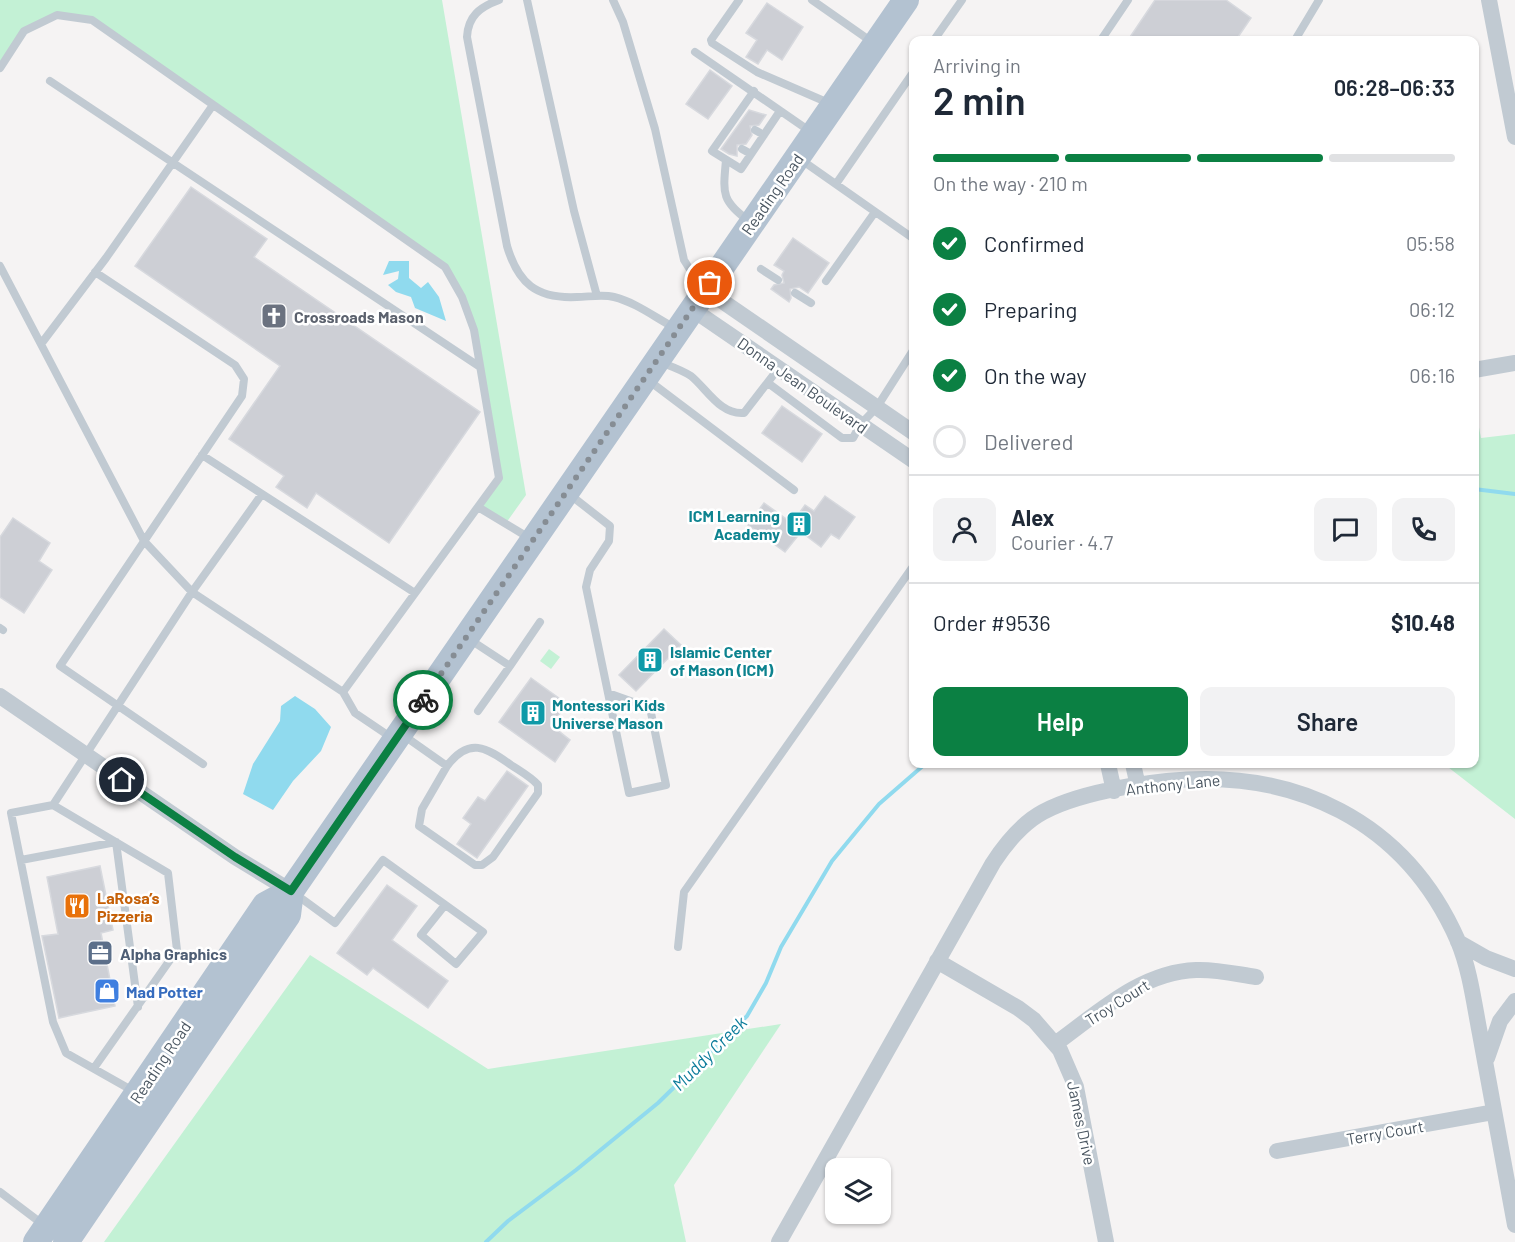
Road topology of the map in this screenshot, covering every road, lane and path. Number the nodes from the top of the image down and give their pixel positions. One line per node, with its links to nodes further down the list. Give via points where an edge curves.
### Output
1 (499, 0): 40 (lane, via 471,18 467,37 513,265 524,282 541,292 570,298)
2 (527, 0): 40 (lane)
3 (613, 0): 41 (lane, via 655,129)
4 (739, 0): 21 (lane, via 712,43 757,72)
5 (812, 0): 14 (lane)
6 (906, 0): 14 (main road, Reading Road)
7 (962, 0): 11 (lane)
8 (1128, 0): 12 (lane)
9 (1319, 0): 13 (lane)
10 (1489, 0): 24 (street)
11 (937, 36)
12 (1104, 36)
13 (1297, 36)
14 (875, 44): 21 (main road, Reading Road)
15 (695, 52): 19 (lane)
16 (0, 68): 20 (lane, via 24,31 57,15 92,20)
17 (909, 78): 30 (lane)
18 (50, 81): 29 (lane)
19 (754, 91): 22 (lane); 28 (lane, via 724,140 712,152)
20 (213, 105): 29 (lane); 46 (lane, via 445,267 474,330)
21 (834, 105): 23 (main road, Reading Road)
22 (780, 111): 23 (lane); 26 (lane, via 760,133)
23 (814, 133): 27 (main road, Reading Road)
24 (1515, 137)
25 (742, 149): 26 (lane)
26 (751, 154): 28 (lane, via 741,168)
27 (797, 157): 30 (lane); 32 (main road, Reading Road)
28 (726, 160): 32 (lane, via 723,190 730,208)
29 (173, 162): 36 (lane); 46 (lane)
30 (836, 184): 31 (lane)
31 (875, 212): 33 (lane); 38 (lane)
32 (752, 223): 41 (main road, Reading Road)
33 (909, 236)
34 (0, 266): 43 (lane)
35 (761, 269): 37 (lane)
36 (95, 272): 43 (lane); 54 (lane, via 235,365 244,379 242,396)
37 (778, 280)
38 (826, 281)
39 (795, 293): 42 (lane)
40 (597, 296): 41 (lane)
41 (697, 303): 47 (main road, Reading Road); 48 (street, Donna Jean Boulevard); 51 (street, Donna Jean Boulevard)
42 (811, 303)
43 (41, 344): 61 (lane)
44 (909, 357): 51 (lane)
45 (1515, 363): 49 (street)
46 (480, 367): 59 (lane, via 498,478)
47 (651, 369): 50 (lane, via 690,375 720,405 737,413 744,413); 56 (lane); 57 (main road, Reading Road)
48 (778, 369): 50 (lane); 52 (street, Donna Jean Boulevard)
49 (1479, 369)
50 (768, 382): 52 (lane, via 842,438 853,438)
51 (877, 407): 52 (lane); 53 (street, Donna Jean Boulevard)
52 (860, 425): 55 (street, Donna Jean Boulevard)
53 (909, 429)
54 (202, 454): 58 (lane); 61 (lane)
55 (909, 458)
56 (794, 490)
57 (566, 492): 60 (main road, Reading Road); 69 (lane, via 610,526 609,541 590,570 586,587)
58 (262, 494): 63 (lane); 64 (lane)
59 (478, 507): 60 (lane); 64 (lane)
60 (533, 540): 66 (main road, Reading Road)
61 (144, 541): 63 (lane); 71 (lane, via 60,666)
62 (909, 575): 87 (lane, via 684,892)
63 (192, 592): 68 (lane); 71 (lane)
64 (415, 593): 68 (lane)
65 (540, 622): 67 (lane)
66 (466, 637): 67 (lane); 73 (main road, Reading Road)
67 (510, 666): 72 (lane)
68 (343, 692): 73 (lane, via 355,713)
69 (608, 693): 69 (lane, via 629,793 666,785 650,708)
70 (0, 696): 74 (street)
71 (118, 704): 74 (lane); 75 (lane)
72 (478, 711)
73 (397, 736): 76 (lane); 84 (main road, Reading Road)
74 (85, 754): 81 (lane); 84 (street)
75 (203, 764)
76 (447, 766): 76 (lane, via 459,754 477,746 491,751 538,784 538,793 493,857 482,865 475,865 419,826 422,809)
77 (1109, 768): 80 (street)
78 (1134, 768): 79 (street)
79 (1138, 786): 80 (street, Anthony Lane); 86 (street, Anthony Lane, via 1229,778 1289,789 1335,808 1361,823 1407,863 1426,886)
80 (1114, 790): 88 (street, Anthony Lane, via 1050,809 1018,831 993,863)
81 (53, 805): 82 (lane); 83 (lane, via 11,813)
82 (116, 842): 83 (lane); 92 (lane); 92 (lane, via 168,873 177,950)
83 (21, 861): 95 (lane, via 53,1023 66,1053)
84 (291, 891): 85 (lane, via 335,923 383,860); 96 (main road, Reading Road, via 266,905); 101 (main road, Reading Road, via 288,915)
85 (445, 905): 85 (lane, via 483,932 456,964 421,935)
86 (1458, 942): 89 (street); 94 (street, Anthony Lane, via 1467,967)
87 (678, 947)
88 (937, 961): 93 (street, James Drive, via 1018,1008); 102 (street, Anthony Lane)
89 (1515, 969)
90 (1256, 977): 93 (street, Troy Court, via 1196,970 1155,978 1128,992)
91 (1515, 1001): 94 (street, via 1500,1021)
92 (138, 1007): 95 (lane)
93 (1055, 1044): 103 (street, James Drive, via 1076,1087)
94 (1486, 1065): 97 (street, Anthony Lane)
95 (94, 1068): 96 (lane)
96 (138, 1094): 101 (main road, Reading Road)
97 (1494, 1112): 98 (street, Terry Court); 100 (street, Anthony Lane)
98 (1277, 1151)
99 (0, 1192): 101 (lane)
100 (1515, 1225)
101 (54, 1237)
102 (779, 1242)
103 (1106, 1242)

